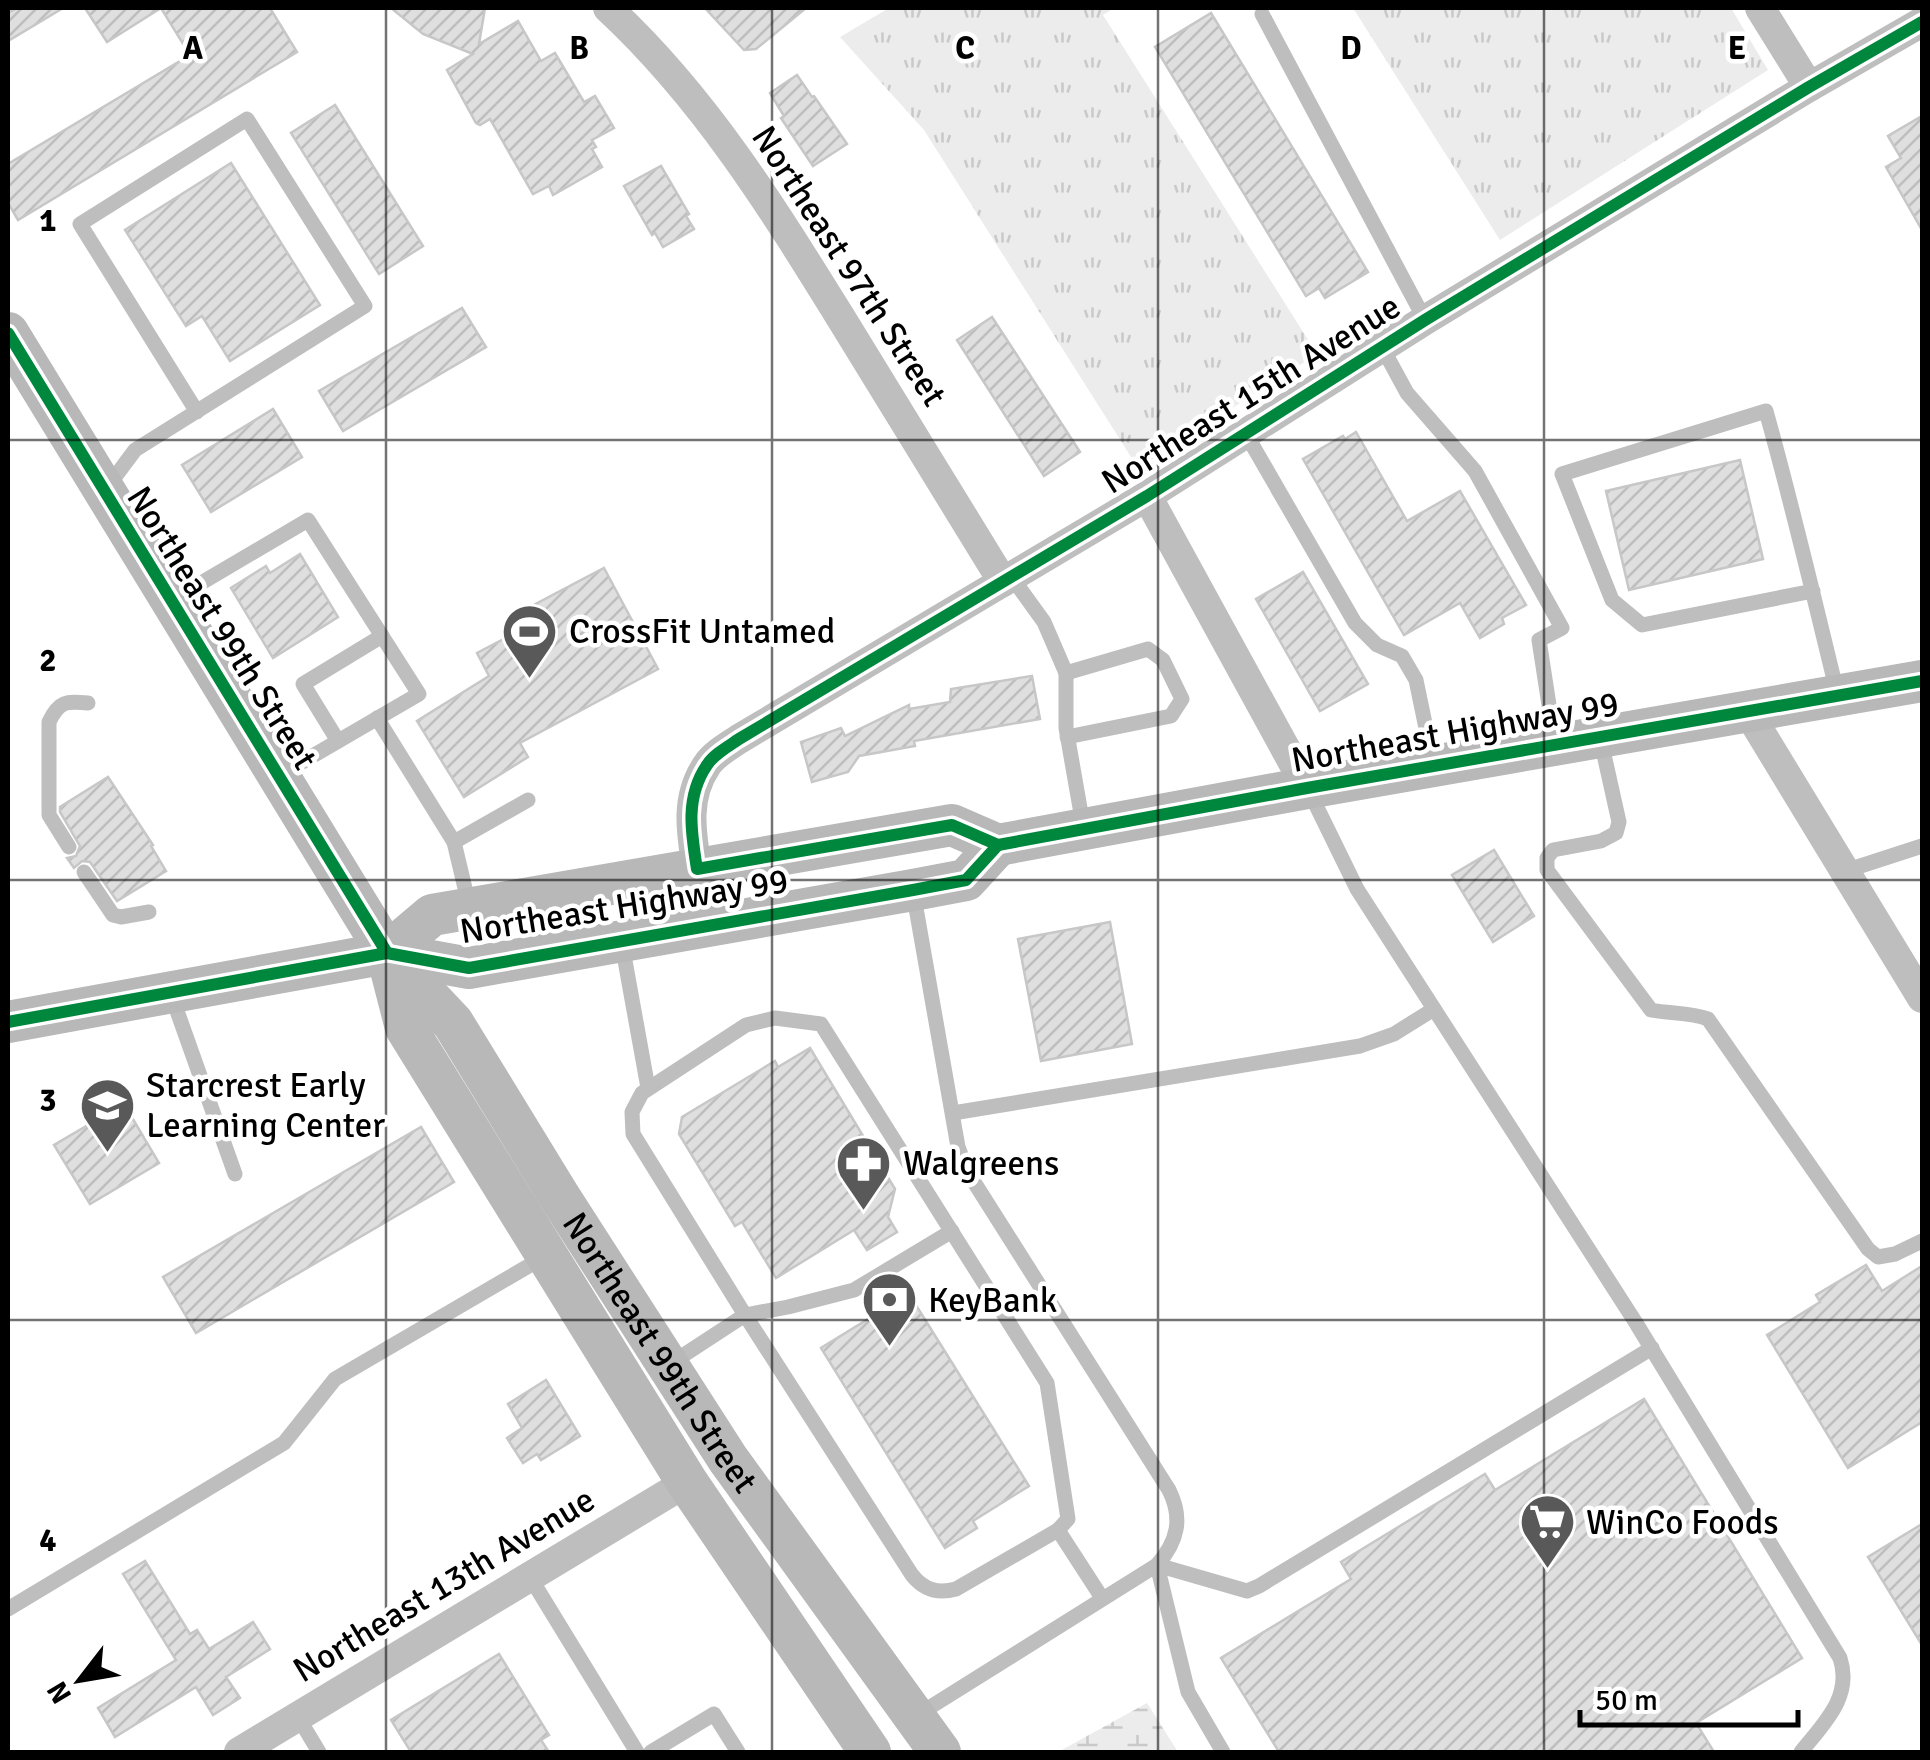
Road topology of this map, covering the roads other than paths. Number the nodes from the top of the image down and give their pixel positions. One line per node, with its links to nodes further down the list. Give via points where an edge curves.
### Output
1 (608, 8): 13 (street, Northeast 97th Street, via 682,84 770,202)
2 (1760, 8): 5 (street)
3 (1262, 14): 6 (lane)
4 (1922, 22): 5 (street, Northeast 15th Avenue)
5 (1809, 87): 6 (street, Northeast 15th Avenue)
6 (1425, 320): 7 (street, Northeast 15th Avenue)
7 (1382, 348): 10 (street, Northeast 15th Avenue); 26 (lane, via 1407,393 1475,471 1562,628 1539,640)
8 (14, 357): 11 (main road, Northeast 99th Street)
9 (197, 412): 9 (lane, via 365,306 247,119 80,224); 11 (lane, via 135,450)
10 (1246, 434): 12 (street, Northeast 15th Avenue); 27 (lane, via 1355,623 1377,645 1402,656 1416,680)
11 (104, 492): 15 (main road, Northeast 99th Street)
12 (1148, 496): 13 (street, Northeast 15th Avenue); 29 (street)
13 (1003, 582): 17 (lane, via 1018,586 1044,622); 36 (street, Northeast 15th Avenue, via 708,762 692,796)
14 (1813, 591): 14 (lane, via 1766,410 1562,474 1612,600 1642,625); 19 (lane)
15 (171, 602): 16 (lane, via 308,520); 28 (main road, Northeast 99th Street)
16 (382, 636): 22 (lane, via 419,694); 25 (lane, via 303,684)
17 (1066, 673): 23 (lane); 23 (lane, via 1148,650 1163,660 1182,699 1171,716)
18 (1922, 680): 19 (main road, Northeast Highway 99)
19 (1838, 696): 21 (main road, Northeast Highway 99)
20 (88, 703): 35 (lane, via 68,701 49,722 49,815)
21 (1748, 712): 24 (main road, Northeast Highway 99); 37 (street)
22 (378, 718): 25 (lane); 32 (lane)
23 (1067, 737): 31 (lane)
24 (1600, 737): 26 (main road, Northeast Highway 99); 52 (lane, via 1616,833 1552,850 1547,870 1651,1010 1708,1019 1868,1249 1878,1256 1895,1254)
25 (338, 741): 28 (lane)
26 (1556, 745): 27 (main road, Northeast Highway 99)
27 (1434, 766): 29 (main road, Northeast Highway 99)
28 (278, 776): 43 (main road, Northeast 99th Street)
29 (1308, 788): 31 (main road, Northeast Highway 99); 46 (lane, via 1358,889)
30 (528, 800): 32 (lane)
31 (1083, 829): 33 (main road, Northeast Highway 99)
32 (454, 842): 40 (lane)
33 (998, 845): 36 (main road, Northeast Highway 99, via 952,825); 39 (main road, Northeast Highway 99, via 966,880)
34 (1922, 846): 37 (lane)
35 (69, 847)
36 (697, 869): 40 (main road, Northeast Highway 99)
37 (1845, 871): 45 (street)
38 (84, 872): 41 (lane, via 114,915)
39 (913, 890): 42 (main road, Northeast Highway 99); 49 (lane)
40 (470, 908): 43 (main road, Northeast Highway 99, via 432,915)
41 (149, 912)
42 (622, 942): 43 (main road, Northeast Highway 99, via 469,968); 48 (lane)
43 (387, 953): 44 (main road, Northeast Highway 99); 53 (main road, Northeast 99th Street, via 406,1028); 56 (main road, Northeast 99th Street, via 453,1023)
44 (171, 993): 47 (main road, Northeast Highway 99); 50 (lane)
45 (1922, 998)
46 (1434, 1009): 49 (lane, via 1360,1046); 55 (lane)
47 (8, 1022)
48 (648, 1088): 51 (lane, via 746,1025 775,1018 821,1024); 54 (lane, via 634,1105 633,1134)
49 (953, 1113): 59 (lane, via 967,1171 1174,1500 1177,1533)
50 (235, 1174)
51 (952, 1231): 54 (lane, via 854,1290); 58 (lane, via 1046,1383 1068,1519)
52 (1922, 1241)
53 (547, 1256): 57 (main road, Northeast 99th Street); 62 (lane, via 335,1379 284,1443)
54 (745, 1315): 56 (lane); 58 (lane, via 922,1586 956,1590)
55 (1652, 1348): 59 (lane, via 1247,1591); 73 (lane, via 1840,1658 1842,1695)
56 (667, 1366): 63 (main road, Northeast 99th Street)
57 (687, 1482): 60 (street, Northeast 13th Avenue); 63 (main road, via 733,1502 832,1644); 70 (main road, Northeast 99th Street)
58 (1058, 1530): 61 (lane)
59 (1158, 1564): 61 (lane); 72 (lane, via 1188,1692)
60 (530, 1577): 64 (street, Northeast 13th Avenue); 67 (lane)
61 (1102, 1598): 63 (lane)
62 (8, 1609)
63 (910, 1709): 71 (main road, Northeast 99th Street)
64 (298, 1717): 65 (street, Northeast 13th Avenue); 66 (lane)
65 (238, 1752)
66 (319, 1752)
67 (637, 1752)
68 (651, 1752): 69 (lane, via 714,1714)
69 (738, 1752)
70 (870, 1752)
71 (940, 1752)
72 (1223, 1752)
73 (1801, 1752)

